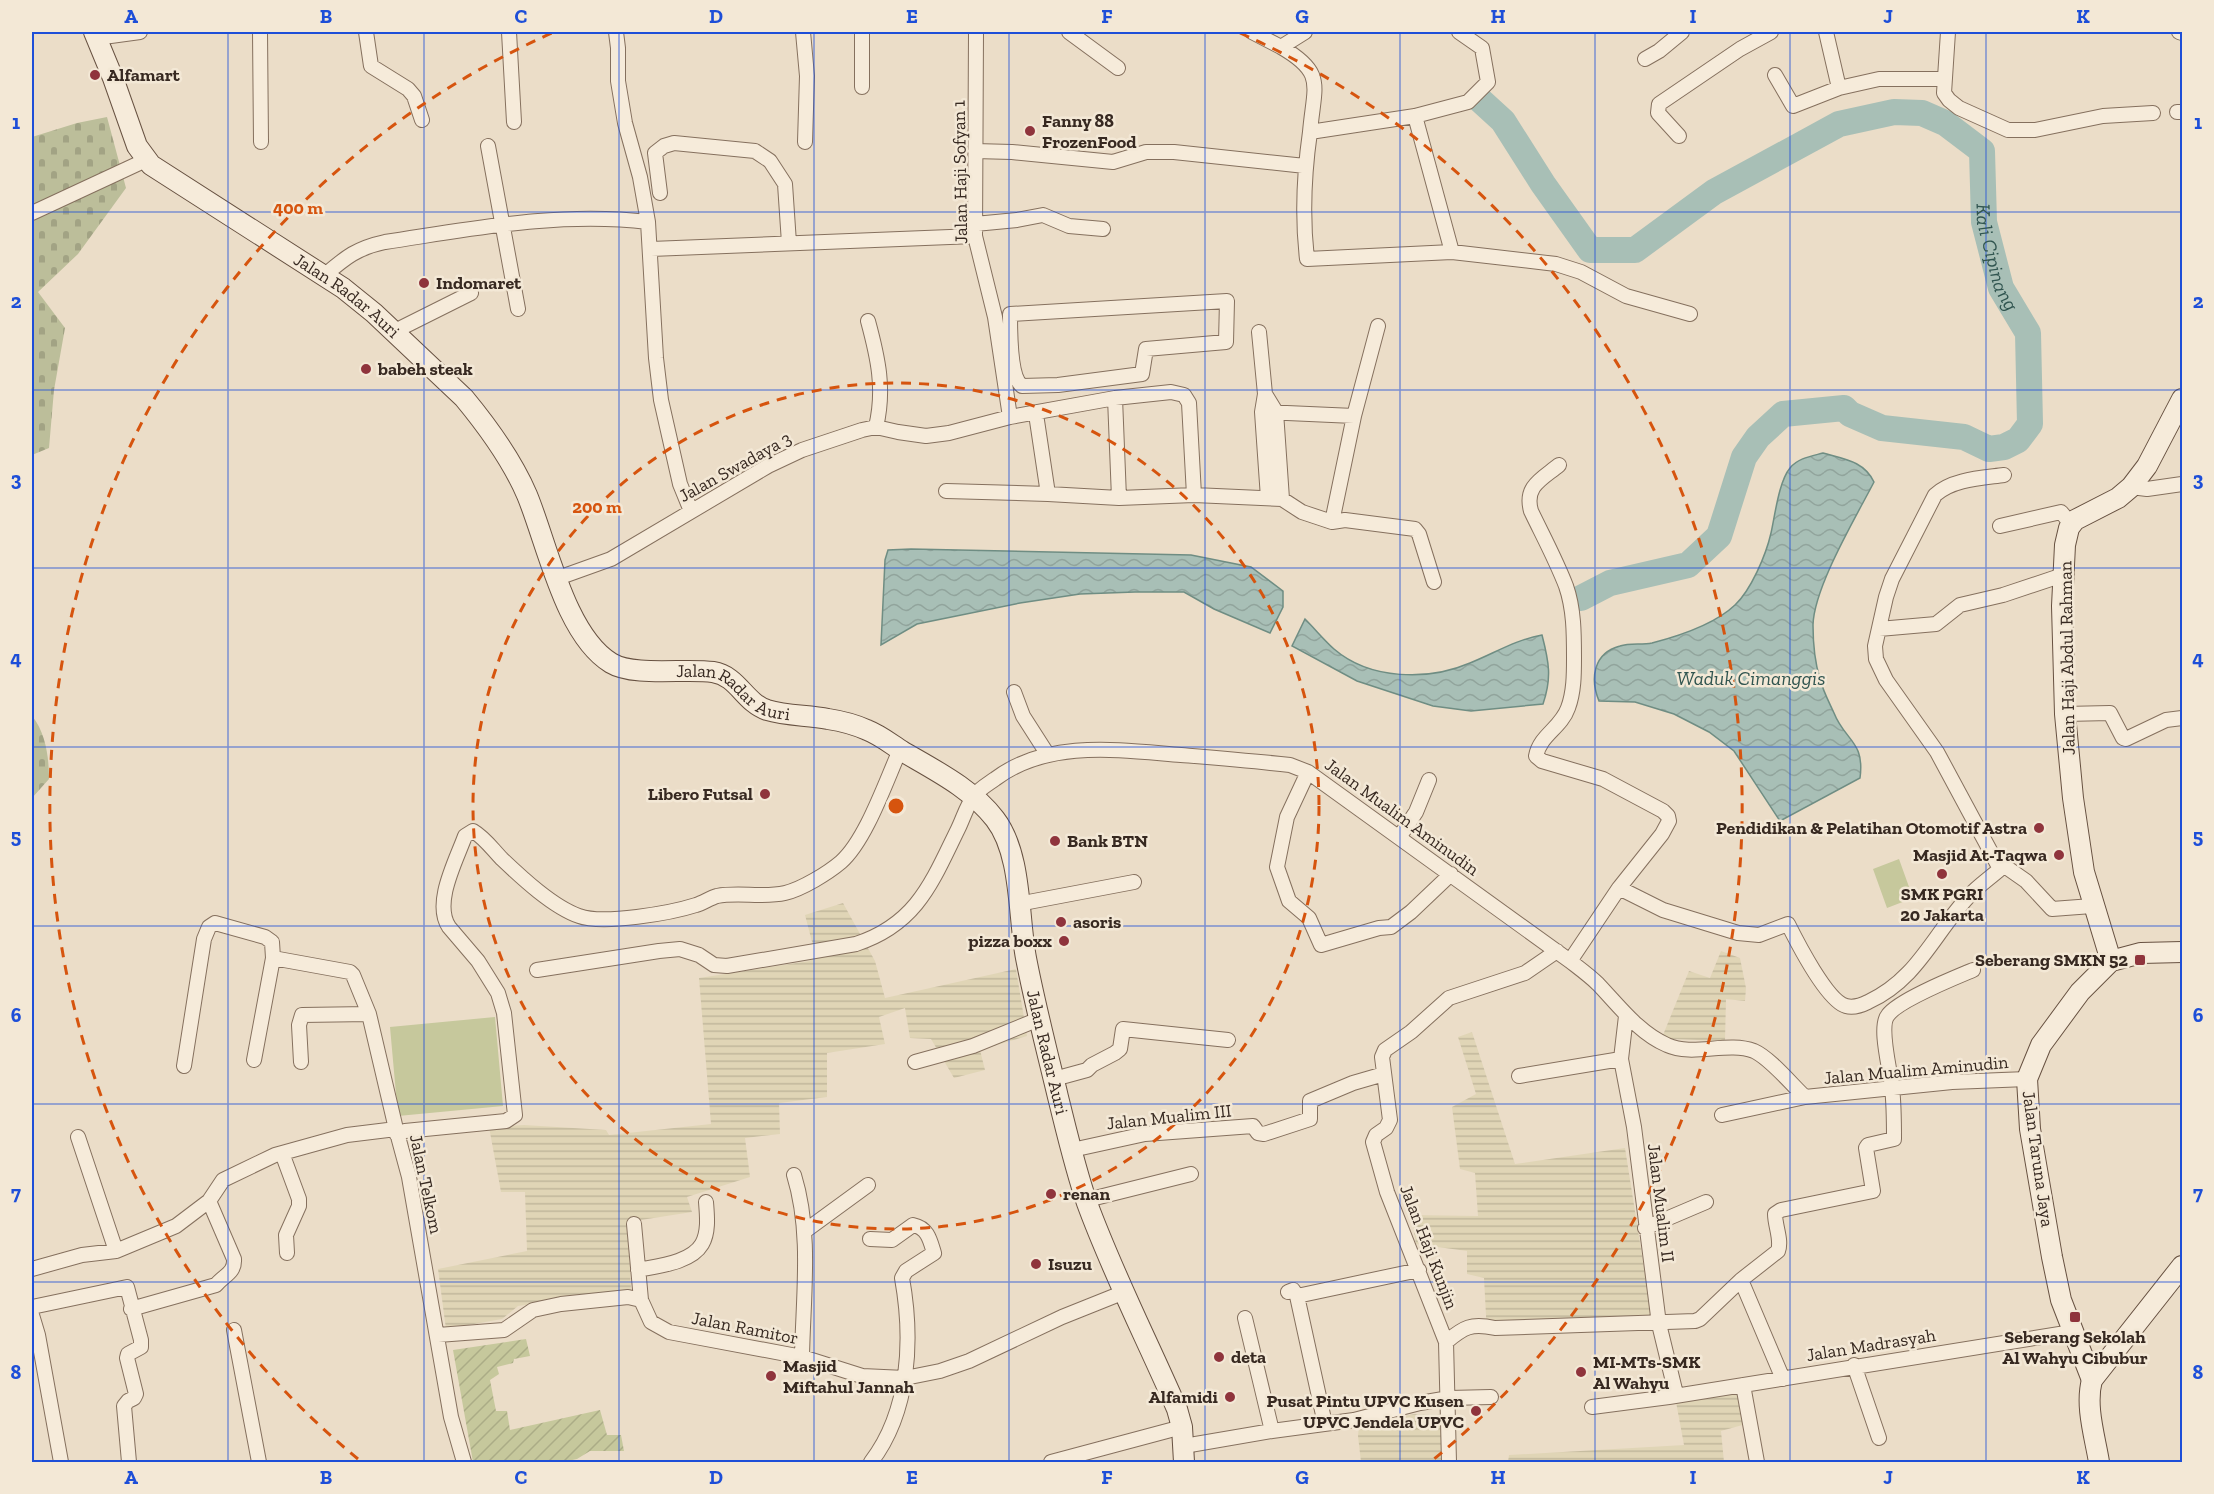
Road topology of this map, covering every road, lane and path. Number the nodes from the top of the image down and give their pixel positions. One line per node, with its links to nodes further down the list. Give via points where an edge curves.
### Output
1 (140, 32): 17 (street)
2 (260, 32): 31 (street)
3 (366, 32): 27 (street, via 371,66 408,89)
4 (509, 32): 28 (street)
5 (616, 32): 39 (street, via 625,123)
6 (803, 32): 32 (street, via 807,76)
7 (862, 32): 23 (street)
8 (976, 32): 34 (street, Jalan Haji Sofyan 1)
9 (1069, 32): 20 (street)
10 (1252, 32): 18 (street)
11 (1305, 32): 18 (street)
12 (1459, 32): 26 (street, via 1482,48 1488,82 1468,102)
13 (1682, 32): 19 (street)
14 (1771, 32): 30 (street, via 1659,104 1658,113)
15 (1826, 32): 24 (street)
16 (1948, 32): 22 (street)
17 (95, 35): 35 (main road, Jalan Radar Auri, via 130,129)
18 (1279, 47): 29 (street, via 1301,58 1312,72)
19 (1645, 59)
20 (1118, 68)
21 (1775, 75): 24 (street, via 1793,106)
22 (1944, 79): 24 (street, via 1879,79); 25 (street, via 1944,93 1953,104 2008,130 2035,130 2103,116)
23 (862, 87)
24 (1839, 88)
25 (2153, 112)
26 (1415, 116): 29 (street); 45 (street)
27 (422, 120)
28 (514, 122)
29 (1310, 132): 36 (street)
30 (1679, 136)
31 (261, 142)
32 (805, 142)
33 (488, 146): 40 (street)
34 (975, 151): 36 (street, via 1113,162 1146,152 1174,152); 42 (street, Jalan Haji Sofyan 1)
35 (146, 159): 38 (street); 46 (main road, Jalan Radar Auri, via 160,172)
36 (1305, 166): 45 (street, via 1307,258)
37 (660, 193): 43 (street, via 655,153 664,146 674,143 755,151 770,161 785,184)
38 (32, 213)
39 (648, 222): 40 (street, via 548,219); 44 (street)
40 (503, 224): 46 (street, via 366,246 349,254); 48 (street)
41 (1103, 229): 42 (street, via 1070,226 1043,215)
42 (975, 230): 43 (street); 51 (street, Jalan Haji Sofyan 1)
43 (789, 243): 44 (street)
44 (651, 249): 72 (street, via 661,400 680,484)
45 (1452, 252): 49 (street, via 1556,264 1581,272 1626,296)
46 (325, 275): 54 (main road, Jalan Radar Auri)
47 (471, 293): 54 (street)
48 (518, 309)
49 (1690, 314)
50 (1010, 315): 50 (street, via 1014,372 1022,386 1142,374 1146,349 1226,342 1227,301); 51 (street)
51 (995, 317): 61 (street, Jalan Haji Sofyan 1)
52 (868, 321): 62 (street, via 881,383)
53 (1378, 326): 60 (street)
54 (393, 332): 77 (main road, Jalan Radar Auri, via 464,398 488,429 526,493)
55 (1259, 332): 58 (street)
56 (1115, 398): 59 (street, Jalan Swadaya 3); 69 (street, Jalan Swadaya 3, via 1171,392 1184,395 1189,403); 70 (street)
57 (2182, 399): 66 (main road)
58 (1269, 412): 60 (street); 71 (street)
59 (1036, 414): 61 (street, Jalan Swadaya 3); 68 (street)
60 (1354, 416): 73 (street)
61 (1010, 417): 62 (street, Jalan Swadaya 3, via 926,436)
62 (876, 427): 72 (street, Jalan Swadaya 3, via 802,450)
63 (1559, 465): 92 (street, via 1531,489 1528,500 1566,587 1572,611 1574,673 1569,706 1558,727 1541,740 1536,754 1542,761 1603,779 1668,816 1668,825)
64 (2004, 475): 79 (street, via 1958,483 1935,495 1892,579)
65 (2182, 484): 66 (street)
66 (2131, 487): 74 (main road)
67 (946, 491): 68 (street)
68 (1048, 494): 70 (street)
69 (1194, 495): 70 (street); 71 (street)
70 (1119, 498)
71 (1275, 498): 73 (street)
72 (691, 511): 77 (street, Jalan Swadaya 3, via 610,559)
73 (1332, 522): 78 (street, via 1345,520 1415,530)
74 (2071, 524): 75 (street, via 2059,512); 76 (main road, Jalan Haji Abdul Rahman)
75 (2000, 526)
76 (2063, 575): 79 (street, via 2003,596 1960,605 1936,624); 81 (main road, Jalan Haji Abdul Rahman)
77 (558, 578): 83 (main road, Jalan Radar Auri, via 582,633 611,663 653,671 717,673 734,681 754,704 767,710 867,729)
78 (1434, 582)
79 (1879, 629): 89 (street, via 1875,652 1881,672 1937,752)
80 (1014, 692): 84 (street, via 1023,716)
81 (2065, 714): 82 (street, via 2110,712 2126,739 2166,720); 94 (main road, Jalan Haji Abdul Rahman, via 2074,808)
82 (2182, 718)
83 (900, 750): 87 (main road, Jalan Radar Auri); 118 (street, via 861,836 843,861 786,893 717,896 695,906 647,915 588,918 558,905 503,860 481,836 473,831 468,833 443,907 449,927 478,961 498,993 504,1013 515,1115 506,1121)
84 (1048, 755): 85 (street, Jalan Mualim Aminudin, via 1112,750 1290,765); 87 (street, Jalan Mualim Aminudin, via 1024,761 1004,772)
85 (1308, 772): 88 (street, Jalan Mualim Aminudin); 90 (street, via 1287,817 1277,867 1289,901 1309,918 1321,945 1391,927)
86 (1429, 780): 88 (street, via 1416,812)
87 (974, 796): 93 (main road, Jalan Radar Auri, via 996,820 1008,842); 100 (street, via 930,887 907,916 870,939 727,966 714,965 680,949)
88 (1400, 836): 90 (street, Jalan Mualim Aminudin)
89 (2000, 868): 92 (street, via 1975,890 1899,983 1855,1006 1845,1006 1832,994 1806,959 1788,924 1759,935 1722,929 1663,910); 94 (street, via 2016,872 2052,909)
90 (1450, 874): 95 (street, Jalan Mualim Aminudin)
91 (1134, 882): 93 (street)
92 (1619, 888): 98 (street)
93 (1018, 904): 104 (main road, Jalan Radar Auri)
94 (2092, 906): 99 (main road, Jalan Haji Abdul Rahman)
95 (1557, 951): 98 (street, Jalan Mualim Aminudin); 111 (street, Jalan Haji Kunjin, via 1525,973 1447,999 1385,1050)
96 (2182, 952): 99 (main road, via 2141,953)
97 (273, 958): 102 (street, via 350,972); 107 (street); 110 (street, via 273,945 268,938 218,923 209,927)
98 (1570, 960): 103 (street, Jalan Mualim Aminudin)
99 (2111, 961): 114 (main road, Jalan Taruna Jaya, via 2080,992 2042,1045)
100 (537, 970)
101 (1973, 970): 115 (street, via 1920,994 1887,1016 1884,1035)
102 (369, 1014): 108 (street, via 302,1015); 118 (street)
103 (1626, 1016): 106 (street, Jalan Mualim II); 116 (street, Jalan Mualim Aminudin, via 1673,1047 1753,1051)
104 (1039, 1020): 109 (street, via 973,1046); 113 (main road, Jalan Radar Auri)
105 (1228, 1040): 113 (street, via 1123,1029 1120,1049 1115,1053 1087,1070)
106 (1622, 1059): 112 (street); 130 (street, Jalan Mualim II)
107 (254, 1060)
108 (301, 1062)
109 (915, 1062)
110 (184, 1066)
111 (1384, 1074): 120 (street, Jalan Mualim III, via 1310,1101 1310,1119 1264,1134 1253,1126 1145,1134); 138 (street, Jalan Haji Kunjin, via 1390,1120 1374,1143 1387,1192)
112 (1519, 1076)
113 (1054, 1079): 120 (main road, Jalan Radar Auri)
114 (2027, 1079): 115 (street, Jalan Mualim Aminudin); 148 (main road, Jalan Taruna Jaya, via 2030,1129 2052,1257)
115 (1892, 1088): 116 (street, Jalan Mualim Aminudin); 139 (street, via 1894,1139 1868,1145 1866,1149 1873,1191 1775,1214 1778,1251)
116 (1805, 1097): 117 (street)
117 (1722, 1115)
118 (396, 1132): 121 (street, Jalan Telkom, via 347,1135); 149 (street, Jalan Telkom, via 409,1177)
119 (78, 1137): 133 (street)
120 (1072, 1150): 125 (main road, Jalan Radar Auri)
121 (282, 1153): 126 (street, Jalan Telkom, via 223,1180); 134 (street, via 299,1199 286,1235)
122 (1191, 1174): 125 (street)
123 (794, 1175): 131 (street, via 802,1200)
124 (868, 1185): 131 (street)
125 (1087, 1200): 140 (main road, Jalan Radar Auri)
126 (209, 1201): 133 (street, Jalan Telkom, via 176,1226); 143 (street, via 234,1259 231,1273 216,1285)
127 (706, 1202): 137 (street, via 707,1229 702,1244 681,1259)
128 (1706, 1202): 130 (street)
129 (634, 1224): 137 (street)
130 (1646, 1228): 146 (street, Jalan Mualim II)
131 (805, 1231): 151 (street)
132 (870, 1239): 153 (street, via 892,1240 913,1225 929,1236 934,1253 906,1271 902,1278 909,1336)
133 (116, 1251): 136 (street, Jalan Telkom, via 81,1255)
134 (287, 1253)
135 (2182, 1266): 155 (main road)
136 (32, 1269)
137 (638, 1270): 141 (street)
138 (1419, 1270): 150 (street, Jalan Haji Kunjin); 161 (street, via 1293,1294)
139 (1741, 1280): 146 (street, via 1700,1319); 154 (street)
140 (1122, 1293): 153 (street, Jalan Ramitor, via 969,1361); 164 (main road, Jalan Radar Auri, via 1158,1366)
141 (641, 1300): 149 (street, via 618,1297 561,1304 525,1314 504,1330); 151 (street, Jalan Ramitor, via 651,1322 669,1332)
142 (32, 1307): 143 (street, via 127,1287)
143 (131, 1309): 166 (street, via 141,1347 127,1358 136,1394 124,1406)
144 (32, 1315): 165 (street)
145 (1245, 1318): 162 (street)
146 (1659, 1324): 150 (street, via 1495,1328 1477,1325 1461,1330); 157 (street, Jalan Mualim II)
147 (234, 1330): 167 (street)
148 (2072, 1332): 152 (street, Jalan Madrasyah); 155 (main road, Jalan Taruna Jaya)
149 (438, 1335): 168 (street, Jalan Telkom, via 451,1417)
150 (1446, 1342): 159 (street, Jalan Haji Kunjin)
151 (802, 1357): 153 (street, Jalan Ramitor, via 862,1376)
152 (1854, 1365): 154 (street, Jalan Madrasyah); 163 (street)
153 (905, 1378): 169 (street, via 889,1434)
154 (1784, 1379): 156 (street, Jalan Madrasyah)
155 (2091, 1380): 173 (main road, via 2091,1415)
156 (1743, 1385): 157 (street, Jalan Madrasyah); 172 (street)
157 (1676, 1394): 160 (street, Jalan Madrasyah)
158 (1491, 1397): 159 (street)
159 (1449, 1398): 161 (street); 171 (street, Jalan Haji Kunjin)
160 (1592, 1407)
161 (1325, 1424): 162 (street)
162 (1272, 1431): 164 (street)
163 (1880, 1438)
164 (1184, 1445): 170 (street)
165 (61, 1462)
166 (129, 1462)
167 (259, 1462)
168 (464, 1462)
169 (871, 1462)
170 (1051, 1462)
171 (1449, 1462)
172 (1757, 1462)
173 (2099, 1462)

